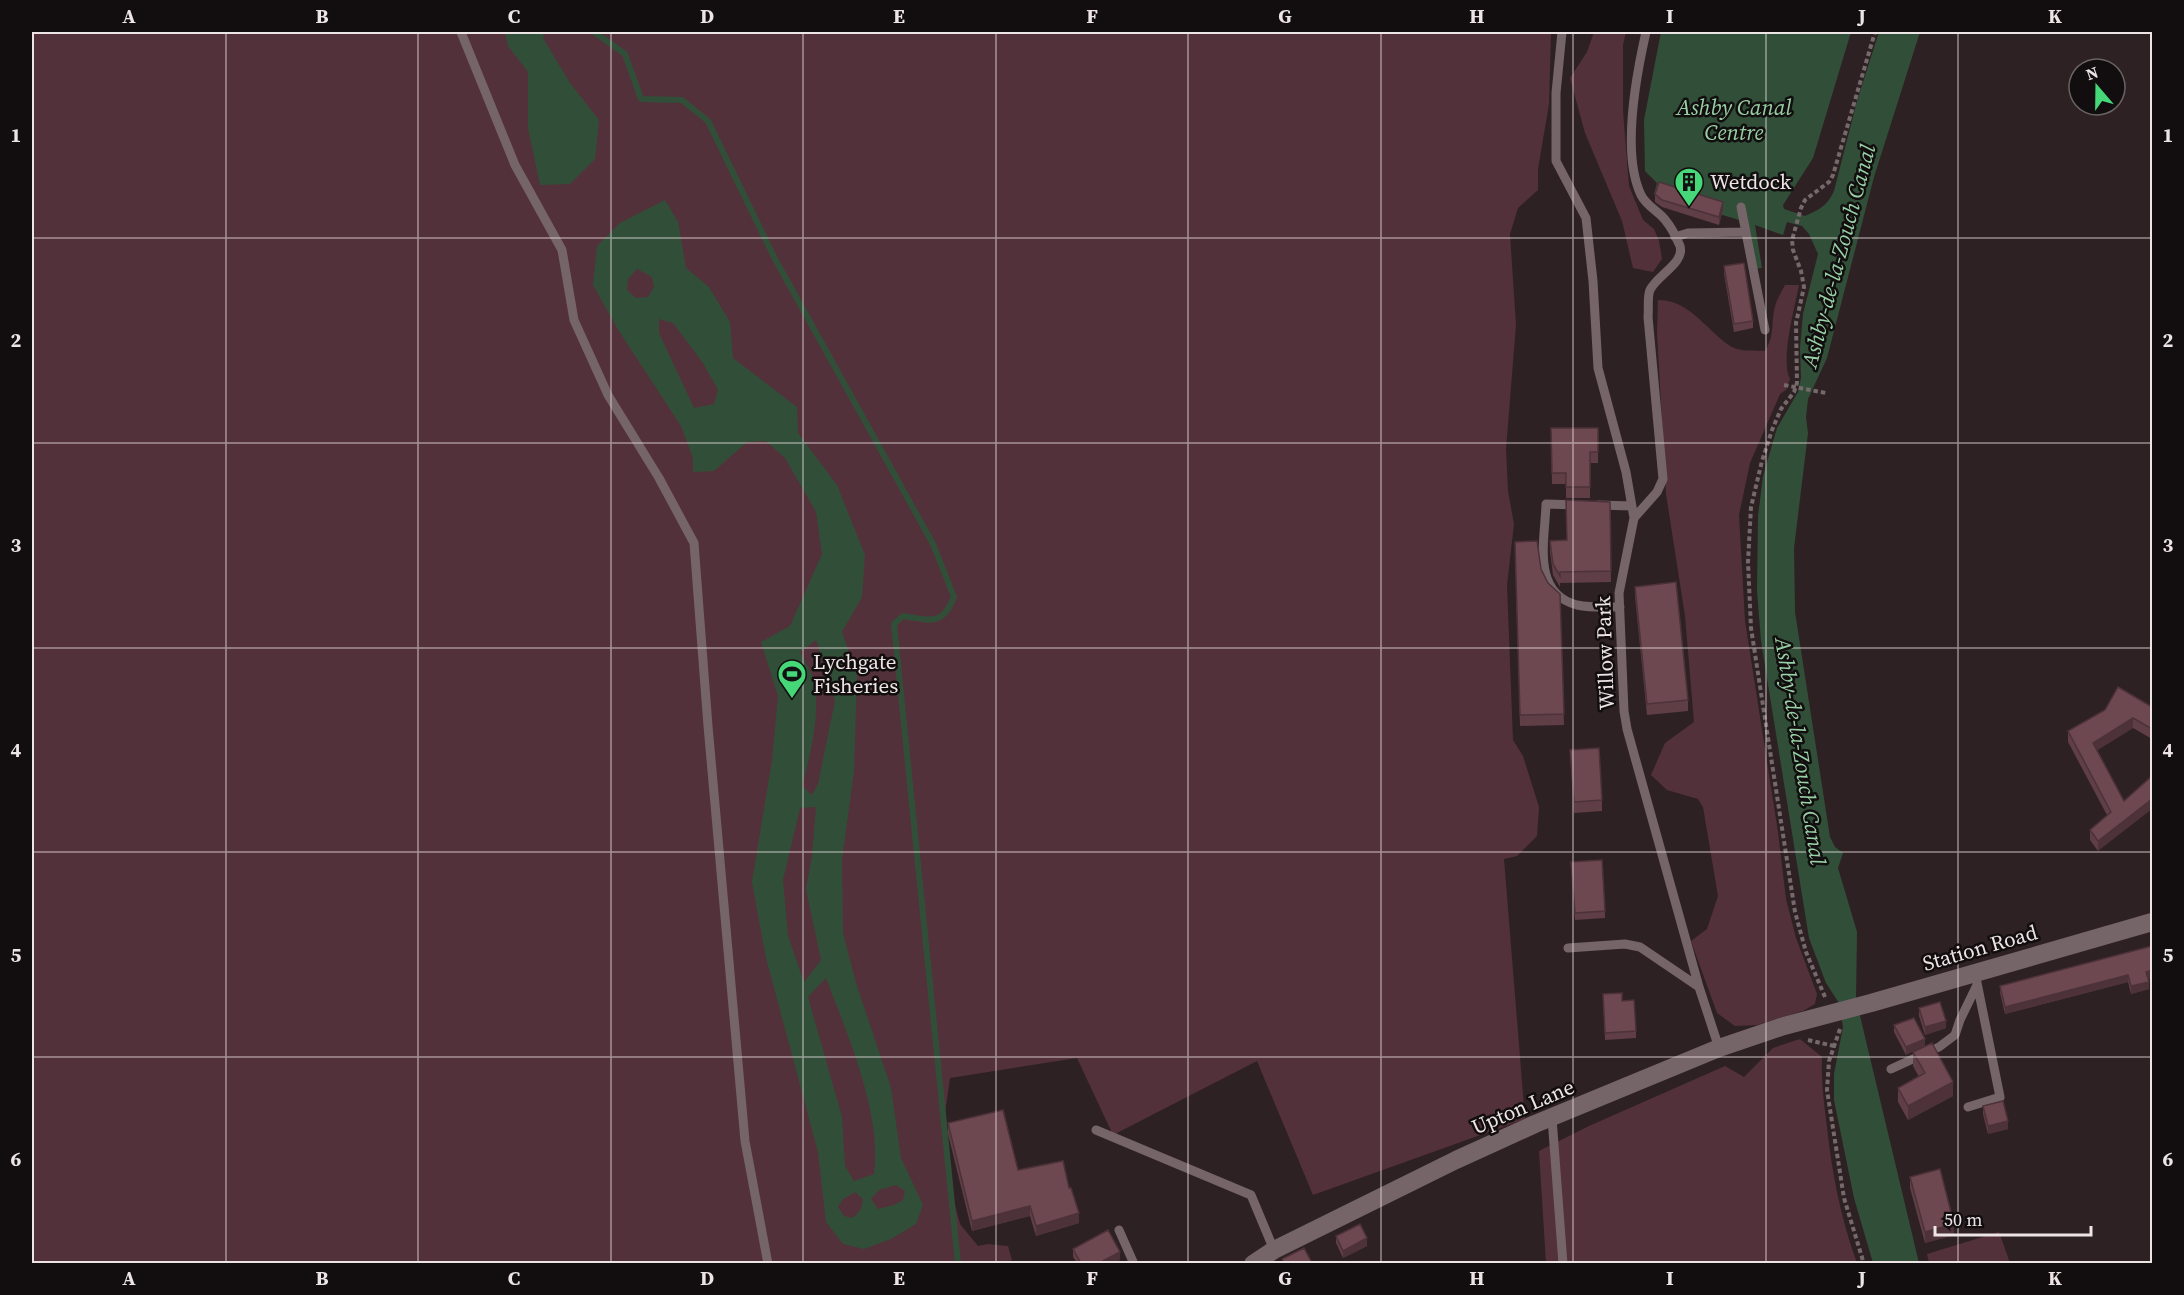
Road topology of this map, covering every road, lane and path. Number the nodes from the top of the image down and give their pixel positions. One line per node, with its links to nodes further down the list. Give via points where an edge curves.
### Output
1 (461, 32): 26 (lane, via 515,165 562,250 578,331 608,395 694,543 745,1141)
2 (1562, 32): 11 (lane, via 1556,93 1556,161 1586,218 1598,368)
3 (1646, 32): 7 (lane, via 1637,71 1631,132 1634,166 1641,194)
4 (1875, 32): 18 (path, via 1833,174 1829,182 1805,200 1792,240 1804,287 1796,323 1797,383 1772,430 1751,507 1751,628 1795,912)
5 (1741, 207): 6 (lane)
6 (1746, 232): 7 (lane, via 1688,233); 8 (lane)
7 (1675, 237): 12 (lane, via 1679,257 1650,290 1649,308 1662,479 1657,492)
8 (1765, 330)
9 (1784, 384): 10 (path)
10 (1826, 393)
11 (1632, 506): 12 (lane); 13 (lane, via 1546,504 1545,570 1554,592 1577,605)
12 (1634, 518): 13 (lane, Willow Park, via 1619,593)
13 (1620, 607): 17 (lane, Willow Park, via 1623,711)
14 (2152, 922): 16 (street, Station Road)
15 (1568, 948): 17 (lane, via 1626,944 1640,947)
16 (1976, 979): 18 (street, Station Road); 20 (lane, via 1955,1035 1939,1047); 21 (lane, via 2000,1097)
17 (1699, 987): 19 (lane, Willow Park)
18 (1830, 1013): 19 (street, Upton Lane); 30 (path, via 1840,1028 1829,1061 1827,1090 1844,1198)
19 (1719, 1048): 22 (street, Upton Lane)
20 (1891, 1069)
21 (1968, 1107)
22 (1552, 1118): 25 (street, Upton Lane, via 1456,1160); 29 (lane)
23 (1096, 1130): 25 (lane, via 1251,1195)
24 (1119, 1230): 27 (lane)
25 (1274, 1250): 28 (street, Upton Lane)
26 (768, 1263)
27 (1134, 1263)
28 (1253, 1263)
29 (1563, 1263)
30 (1864, 1263)

